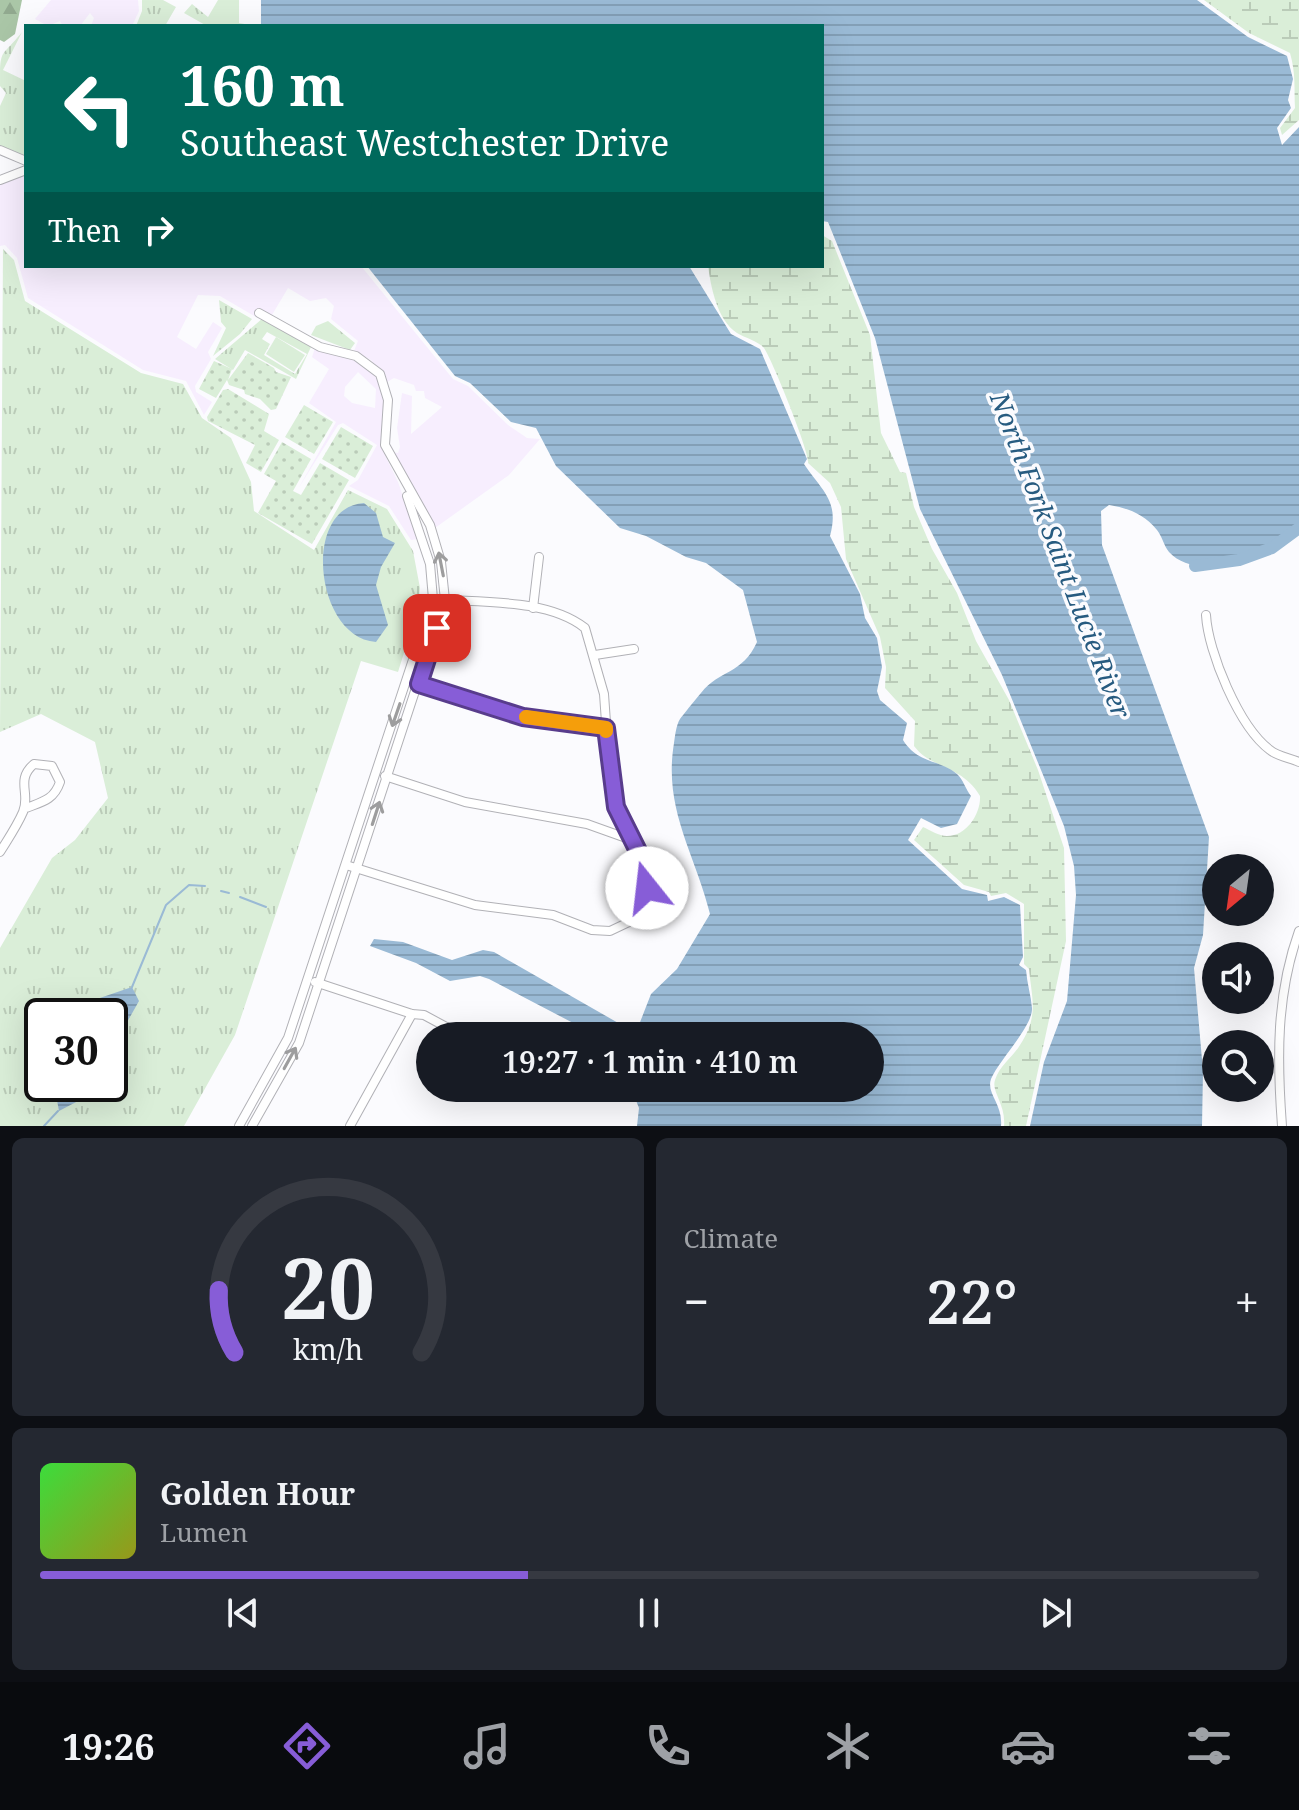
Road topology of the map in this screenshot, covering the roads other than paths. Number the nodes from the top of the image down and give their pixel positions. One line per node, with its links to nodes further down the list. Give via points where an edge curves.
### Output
1 (0, 152): 2 (street)
2 (21, 160): 4 (street)
3 (24, 171): 4 (street)
4 (2, 179)
5 (259, 313): 6 (street, via 320,347 356,356 380,374 388,400 385,445)
6 (402, 480): 8 (street, via 430,564); 9 (street, one-way to 6, via 430,525)
7 (539, 557): 10 (street)
8 (433, 599): 9 (street); 14 (street)
9 (445, 600): 10 (street); 15 (street)
10 (533, 608): 13 (street, via 585,628)
11 (1206, 615): 17 (street, via 1207,635 1241,716 1270,750)
12 (634, 649): 13 (street)
13 (595, 655): 16 (street)
14 (408, 680): 15 (street); 18 (street, one-way to 18)
15 (419, 684): 16 (street, via 523,717); 19 (street)
16 (606, 728): 21 (street, via 610,779)
17 (1299, 762)
18 (376, 773): 19 (street); 23 (street)
19 (388, 777): 21 (street, via 465,802 587,824); 24 (street, one-way to 19)
20 (26, 808): 20 (street, via 56,792 60,782 52,766 34,764 26,771); 22 (street)
21 (629, 839): 24 (street, via 648,871 647,888 629,922 610,931 553,915 475,905)
22 (0, 852)
23 (346, 865): 24 (street); 26 (street)
24 (357, 869): 27 (street)
25 (1299, 931): 35 (street, via 1282,987)
26 (307, 979): 27 (street); 30 (street, via 288,1038)
27 (318, 983): 28 (street); 31 (street, one-way to 27, via 299,1043)
28 (412, 1014): 29 (street); 34 (street)
29 (437, 1022)
30 (266, 1078): 31 (street); 32 (street)
31 (276, 1084): 33 (street)
32 (239, 1126)
33 (252, 1126)
34 (350, 1126)
35 (1282, 1126)

